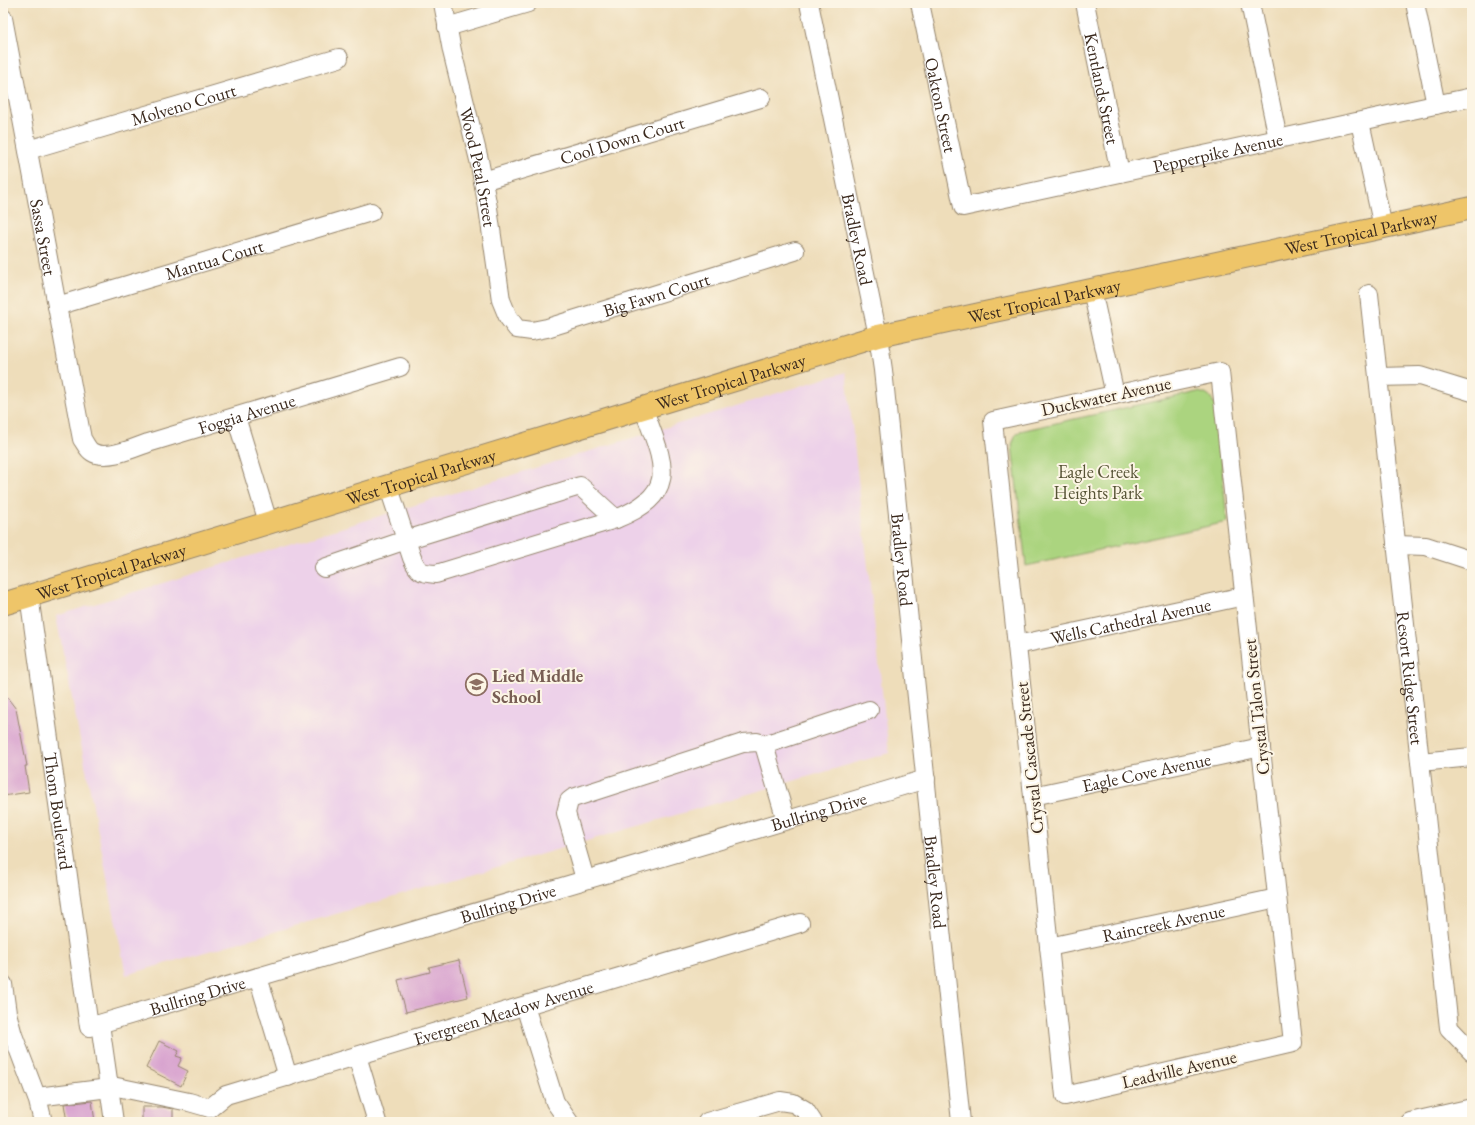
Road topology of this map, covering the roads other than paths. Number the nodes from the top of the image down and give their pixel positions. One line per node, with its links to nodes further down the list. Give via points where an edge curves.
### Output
1 (443, 3): 9 (street, Wood Petal Street)
2 (528, 3): 9 (street)
3 (809, 3): 28 (street, Bradley Road)
4 (920, 3): 19 (street, Oakton Street)
5 (1085, 3): 17 (street, Kentlands Street)
6 (1250, 3): 15 (street)
7 (1415, 3): 13 (street)
8 (3, 18): 16 (street, Sassa Street)
9 (447, 27): 18 (street, Wood Petal Street)
10 (339, 58): 16 (street, Molveno Court)
11 (1472, 97): 13 (street, Pepperpike Avenue)
12 (761, 98): 18 (street, Cool Down Court)
13 (1436, 105): 14 (street, Pepperpike Avenue)
14 (1360, 122): 15 (street, Pepperpike Avenue); 22 (street)
15 (1278, 139): 17 (street, Pepperpike Avenue)
16 (28, 150): 26 (street, Sassa Street)
17 (1120, 173): 19 (street, Pepperpike Avenue)
18 (483, 181): 27 (street, Wood Petal Street, via 501,300 508,317)
19 (963, 207)
20 (1472, 208): 22 (main road, West Tropical Parkway)
21 (371, 212): 26 (street, Mantua Court)
22 (1383, 227): 24 (main road, West Tropical Parkway)
23 (795, 251): 27 (street, Big Fawn Court, via 547,328 532,331)
24 (1092, 290): 28 (main road, West Tropical Parkway); 33 (street)
25 (1369, 294): 31 (street, Resort Ridge Street)
26 (57, 306): 37 (street, Sassa Street, via 82,439)
27 (517, 329)
28 (878, 336): 34 (main road, West Tropical Parkway); 54 (street, Bradley Road)
29 (400, 367): 35 (street, Foggia Avenue)
30 (1220, 372): 33 (street, Duckwater Avenue); 46 (street, Crystal Talon Street)
31 (1378, 377): 32 (street, via 1420,376); 42 (street, Resort Ridge Street)
32 (1472, 392)
33 (1114, 394): 36 (street, Duckwater Avenue)
34 (643, 407): 38 (main road, West Tropical Parkway); 39 (street, via 660,454 663,471 661,482 655,494 645,504)
35 (236, 417): 37 (street, Foggia Avenue, via 107,456); 40 (street)
36 (993, 421): 48 (street, Crystal Cascade Street)
37 (92, 452)
38 (388, 485): 40 (main road, West Tropical Parkway); 41 (street)
39 (616, 519): 41 (street, via 580,486); 41 (street, via 436,574 424,574 417,569)
40 (268, 522): 45 (main road, West Tropical Parkway)
41 (406, 540): 44 (street)
42 (1396, 545): 43 (street, via 1426,546); 53 (street, Resort Ridge Street)
43 (1472, 561)
44 (324, 568)
45 (29, 595): 47 (main road, West Tropical Parkway); 64 (street, Thom Boulevard)
46 (1244, 596): 48 (street, Wells Cathedral Avenue); 51 (street, Crystal Talon Street)
47 (3, 604)
48 (1017, 645): 55 (street, Crystal Cascade Street)
49 (869, 710): 50 (street)
50 (764, 745): 56 (street); 57 (street, via 757,742 743,743 569,801 566,813)
51 (1260, 747): 55 (street, Eagle Cove Avenue); 58 (street, Crystal Talon Street)
52 (1472, 756): 53 (street)
53 (1420, 762): 66 (street, Resort Ridge Street, via 1449,1028)
54 (926, 779): 56 (street, Bullring Drive); 80 (street, Bradley Road)
55 (1033, 796): 60 (street, Crystal Cascade Street)
56 (786, 820): 57 (street, Bullring Drive)
57 (585, 879): 61 (street, Bullring Drive)
58 (1277, 898): 60 (street, Raincreek Avenue); 65 (street, Crystal Talon Street)
59 (800, 924): 63 (street, Evergreen Meadow Avenue)
60 (1049, 946): 70 (street, Crystal Cascade Street)
61 (258, 977): 64 (street, Bullring Drive); 68 (street)
62 (3, 984): 71 (street, via 13,1035)
63 (525, 1006): 67 (street, Evergreen Meadow Avenue); 77 (street, via 555,1102)
64 (95, 1026): 69 (street, Thom Boulevard)
65 (1293, 1043): 70 (street, Leadville Avenue)
66 (1472, 1052)
67 (357, 1056): 68 (street, Evergreen Meadow Avenue); 76 (street)
68 (288, 1076): 73 (street, Evergreen Meadow Avenue, via 226,1095)
69 (109, 1088): 71 (street); 73 (street, via 117,1087 189,1102); 75 (street, Thom Boulevard)
70 (1065, 1096)
71 (37, 1097): 74 (street)
72 (1472, 1108): 81 (street)
73 (208, 1115)
74 (43, 1122)
75 (114, 1122)
76 (377, 1122)
77 (569, 1122)
78 (707, 1122): 79 (street, via 780,1101 793,1103 805,1110)
79 (813, 1122)
80 (962, 1122)
81 (1410, 1122)

